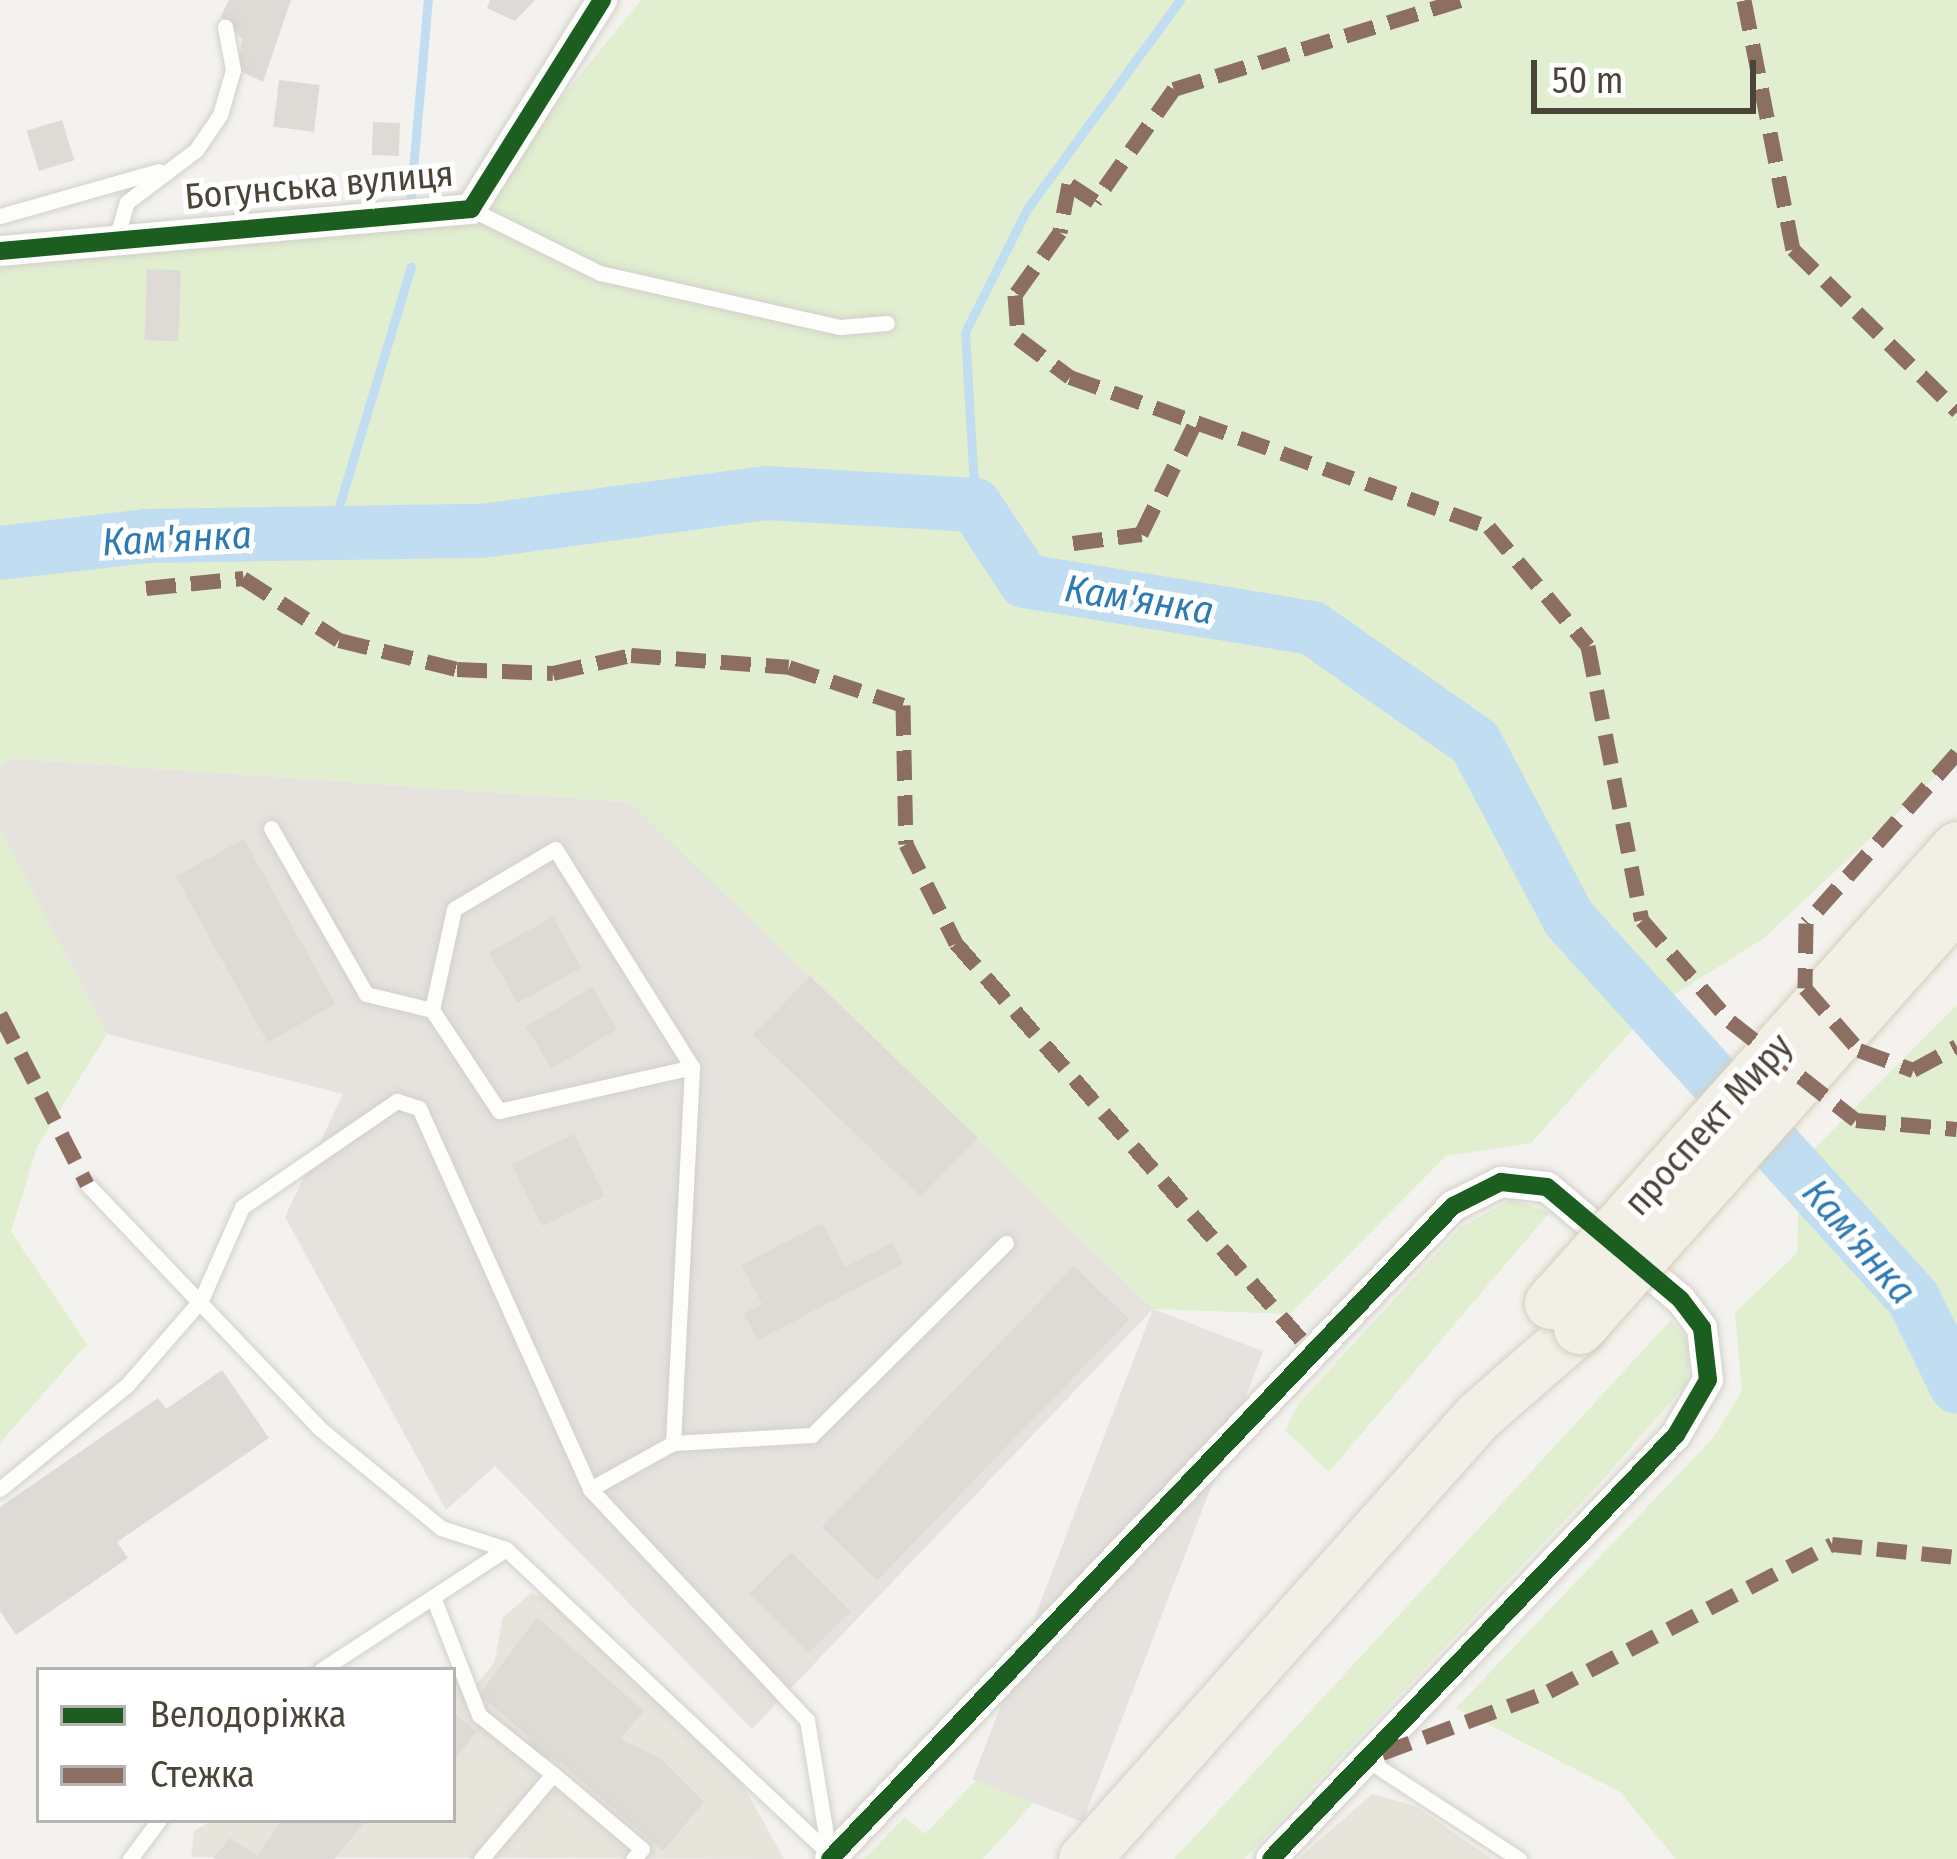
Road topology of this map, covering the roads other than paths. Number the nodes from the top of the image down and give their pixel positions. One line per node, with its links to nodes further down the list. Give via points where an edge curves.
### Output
1 (602, 0): 4 (street, Богунська вулиця)
2 (225, 27): 3 (lane, via 232,70 220,115 196,150)
3 (162, 170): 5 (lane); 6 (lane, via 127,202)
4 (471, 209): 6 (street, Богунська вулиця); 8 (lane, via 600,273 840,327)
5 (0, 216)
6 (117, 236): 7 (street, Богунська вулиця)
7 (0, 251)
8 (887, 323)
9 (272, 828): 12 (lane, via 366,994)
10 (1957, 847): 17 (main road, проспект Миру, bridge)
11 (1957, 903): 17 (main road, проспект Миру, bridge)
12 (432, 1010): 13 (lane, via 499,1111); 13 (lane, via 454,909 555,848)
13 (692, 1067): 18 (lane)
14 (87, 1184): 16 (lane)
15 (1006, 1244): 18 (lane, via 812,1435)
16 (201, 1300): 19 (lane, via 128,1385); 20 (lane, via 242,1207 397,1101 419,1108); 21 (lane, via 319,1428 441,1528)
17 (1565, 1316): 31 (main road, проспект Миру)
18 (673, 1443): 20 (lane)
19 (0, 1489)
20 (590, 1489): 27 (lane, via 806,1720)
21 (506, 1549): 22 (lane); 27 (lane)
22 (433, 1597): 23 (lane); 25 (lane, via 479,1715)
23 (326, 1667)
24 (1366, 1759): 27 (street, via 1676,1435 1708,1380 1702,1328 1681,1300 1574,1204 1522,1178 1453,1206); 32 (street); 33 (lane)
25 (553, 1774): 29 (lane); 30 (lane, via 642,1849)
26 (157, 1823): 28 (lane)
27 (829, 1856)
28 (130, 1859)
29 (481, 1859)
30 (633, 1859)
31 (1084, 1859)
32 (1271, 1859)
33 (1519, 1859)

